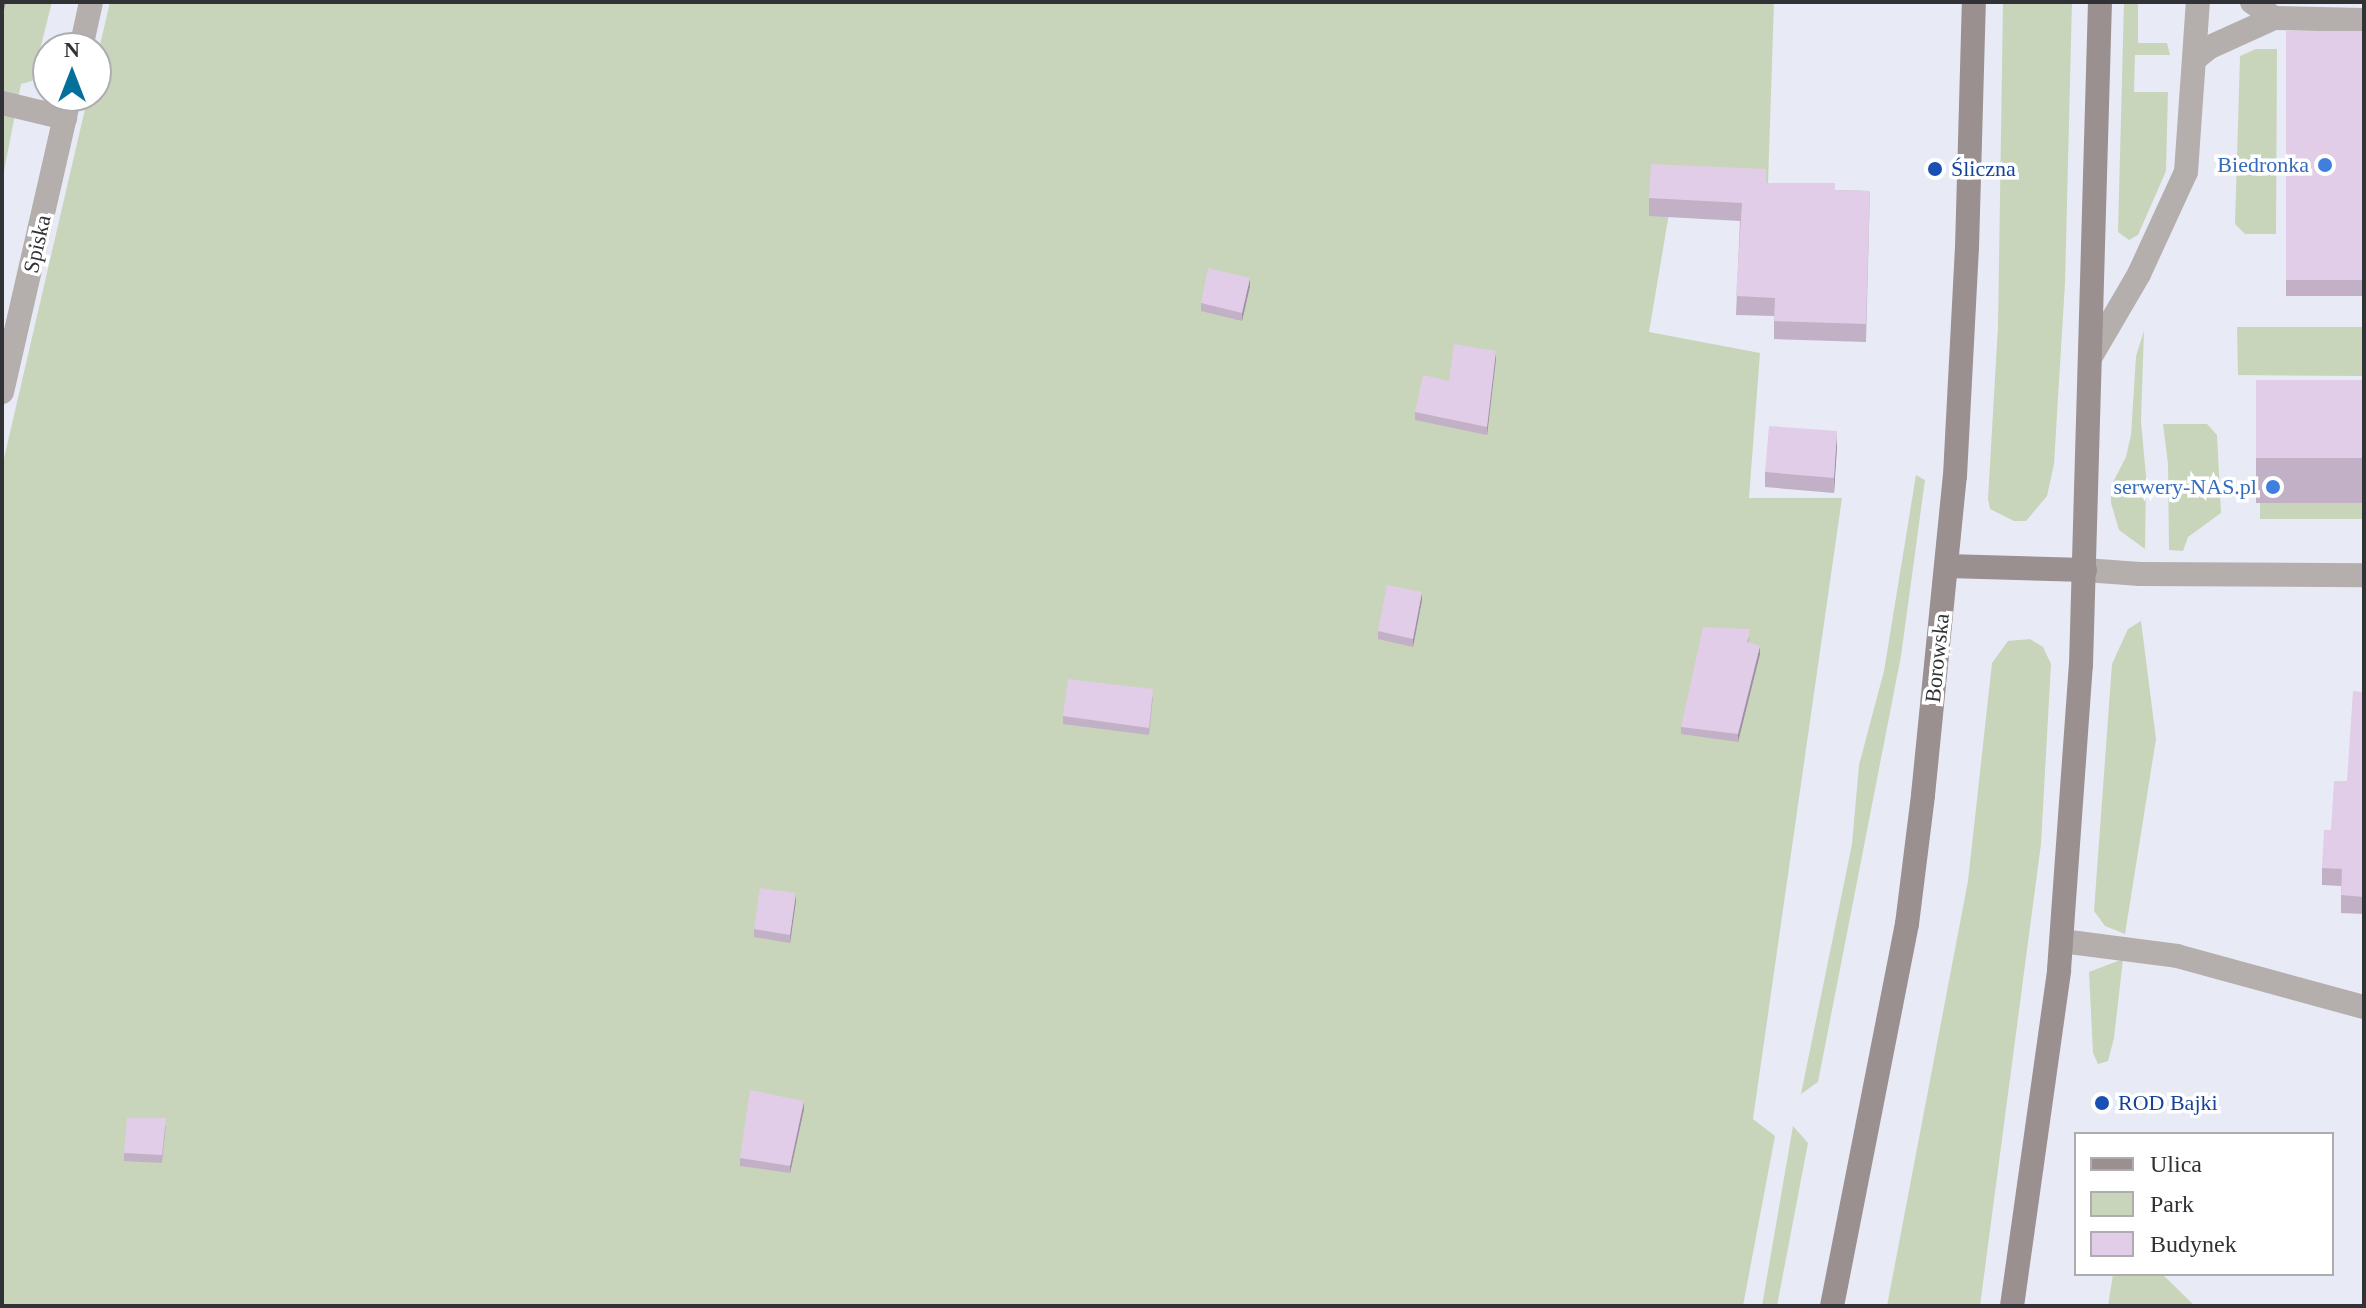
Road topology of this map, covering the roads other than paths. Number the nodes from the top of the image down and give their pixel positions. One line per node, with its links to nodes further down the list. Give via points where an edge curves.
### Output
1 (91, 2): 8 (street)
2 (1974, 2): 15 (street, Borowska, via 1967,248)
3 (2100, 2): 13 (street)
4 (2198, 2): 9 (street)
5 (2252, 2): 6 (street)
6 (2274, 18): 7 (street); 9 (street)
7 (2364, 20)
8 (84, 32)
9 (2195, 59): 13 (street, via 2186,172 2139,274)
10 (2, 103): 11 (street)
11 (32, 105)
12 (66, 112): 14 (street, Spiska)
13 (2090, 358): 16 (street)
14 (2, 392)
15 (1947, 566): 16 (street); 20 (street, Borowska, via 1907,924)
16 (2085, 570): 17 (street); 18 (street)
17 (2364, 575)
18 (2062, 941): 19 (street, via 2177,956); 21 (street)
19 (2364, 1007)
20 (1832, 1306)
21 (2012, 1306)

